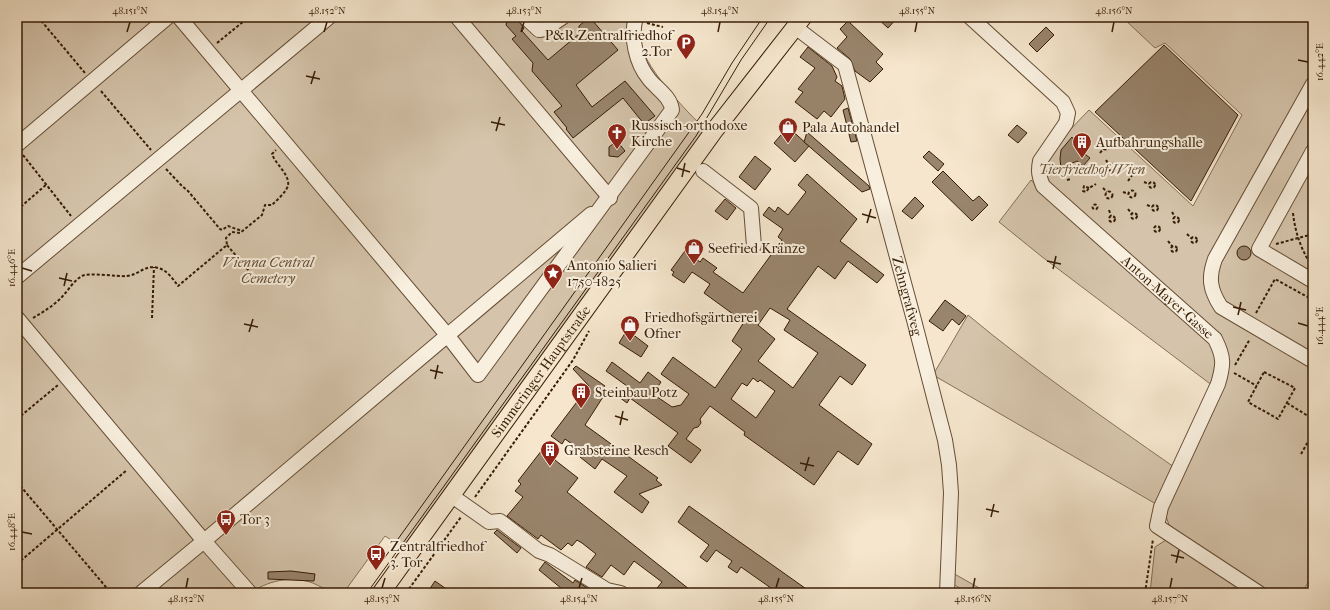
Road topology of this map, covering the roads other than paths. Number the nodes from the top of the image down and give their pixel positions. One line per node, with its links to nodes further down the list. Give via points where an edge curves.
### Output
1 (168, 17): 12 (street, via 92,81)
2 (179, 17): 11 (street)
3 (329, 17): 11 (street)
4 (457, 17): 15 (street)
5 (525, 17): 6 (street, via 539,30)
6 (564, 17)
7 (970, 17): 29 (street, Anton-Mayer-Gasse, via 1063,102 1068,113 1066,123 1040,161 1039,178 1043,186 1215,339 1222,352 1223,367 1218,384 1161,507 1157,526)
8 (639, 19): 15 (street, via 633,36 637,58 648,78 672,103 672,110)
9 (799, 22): 22 (main road, Simmeringer Hauptstraße, via 714,131); 28 (street, Zehngrafweg, via 845,65 945,440 951,493)
10 (1313, 84): 21 (street, via 1210,272 1213,295 1221,307)
11 (242, 89): 17 (street); 20 (street)
12 (20, 149)
13 (1313, 151): 18 (street, via 1259,249)
14 (703, 171): 16 (street, via 751,208)
15 (610, 198): 20 (street); 20 (street, via 478,375)
16 (754, 246)
17 (17, 277)
18 (1313, 280)
19 (19, 321): 23 (street)
20 (448, 336): 23 (street)
21 (1313, 361)
22 (452, 496): 26 (main road, Simmeringer Hauptstraße); 27 (street, via 489,522 500,521 539,551 550,555 607,590)
23 (204, 541): 24 (street); 25 (street)
24 (141, 593)
25 (250, 593)
26 (381, 593)
27 (621, 593)
28 (946, 593)
29 (1260, 593)

